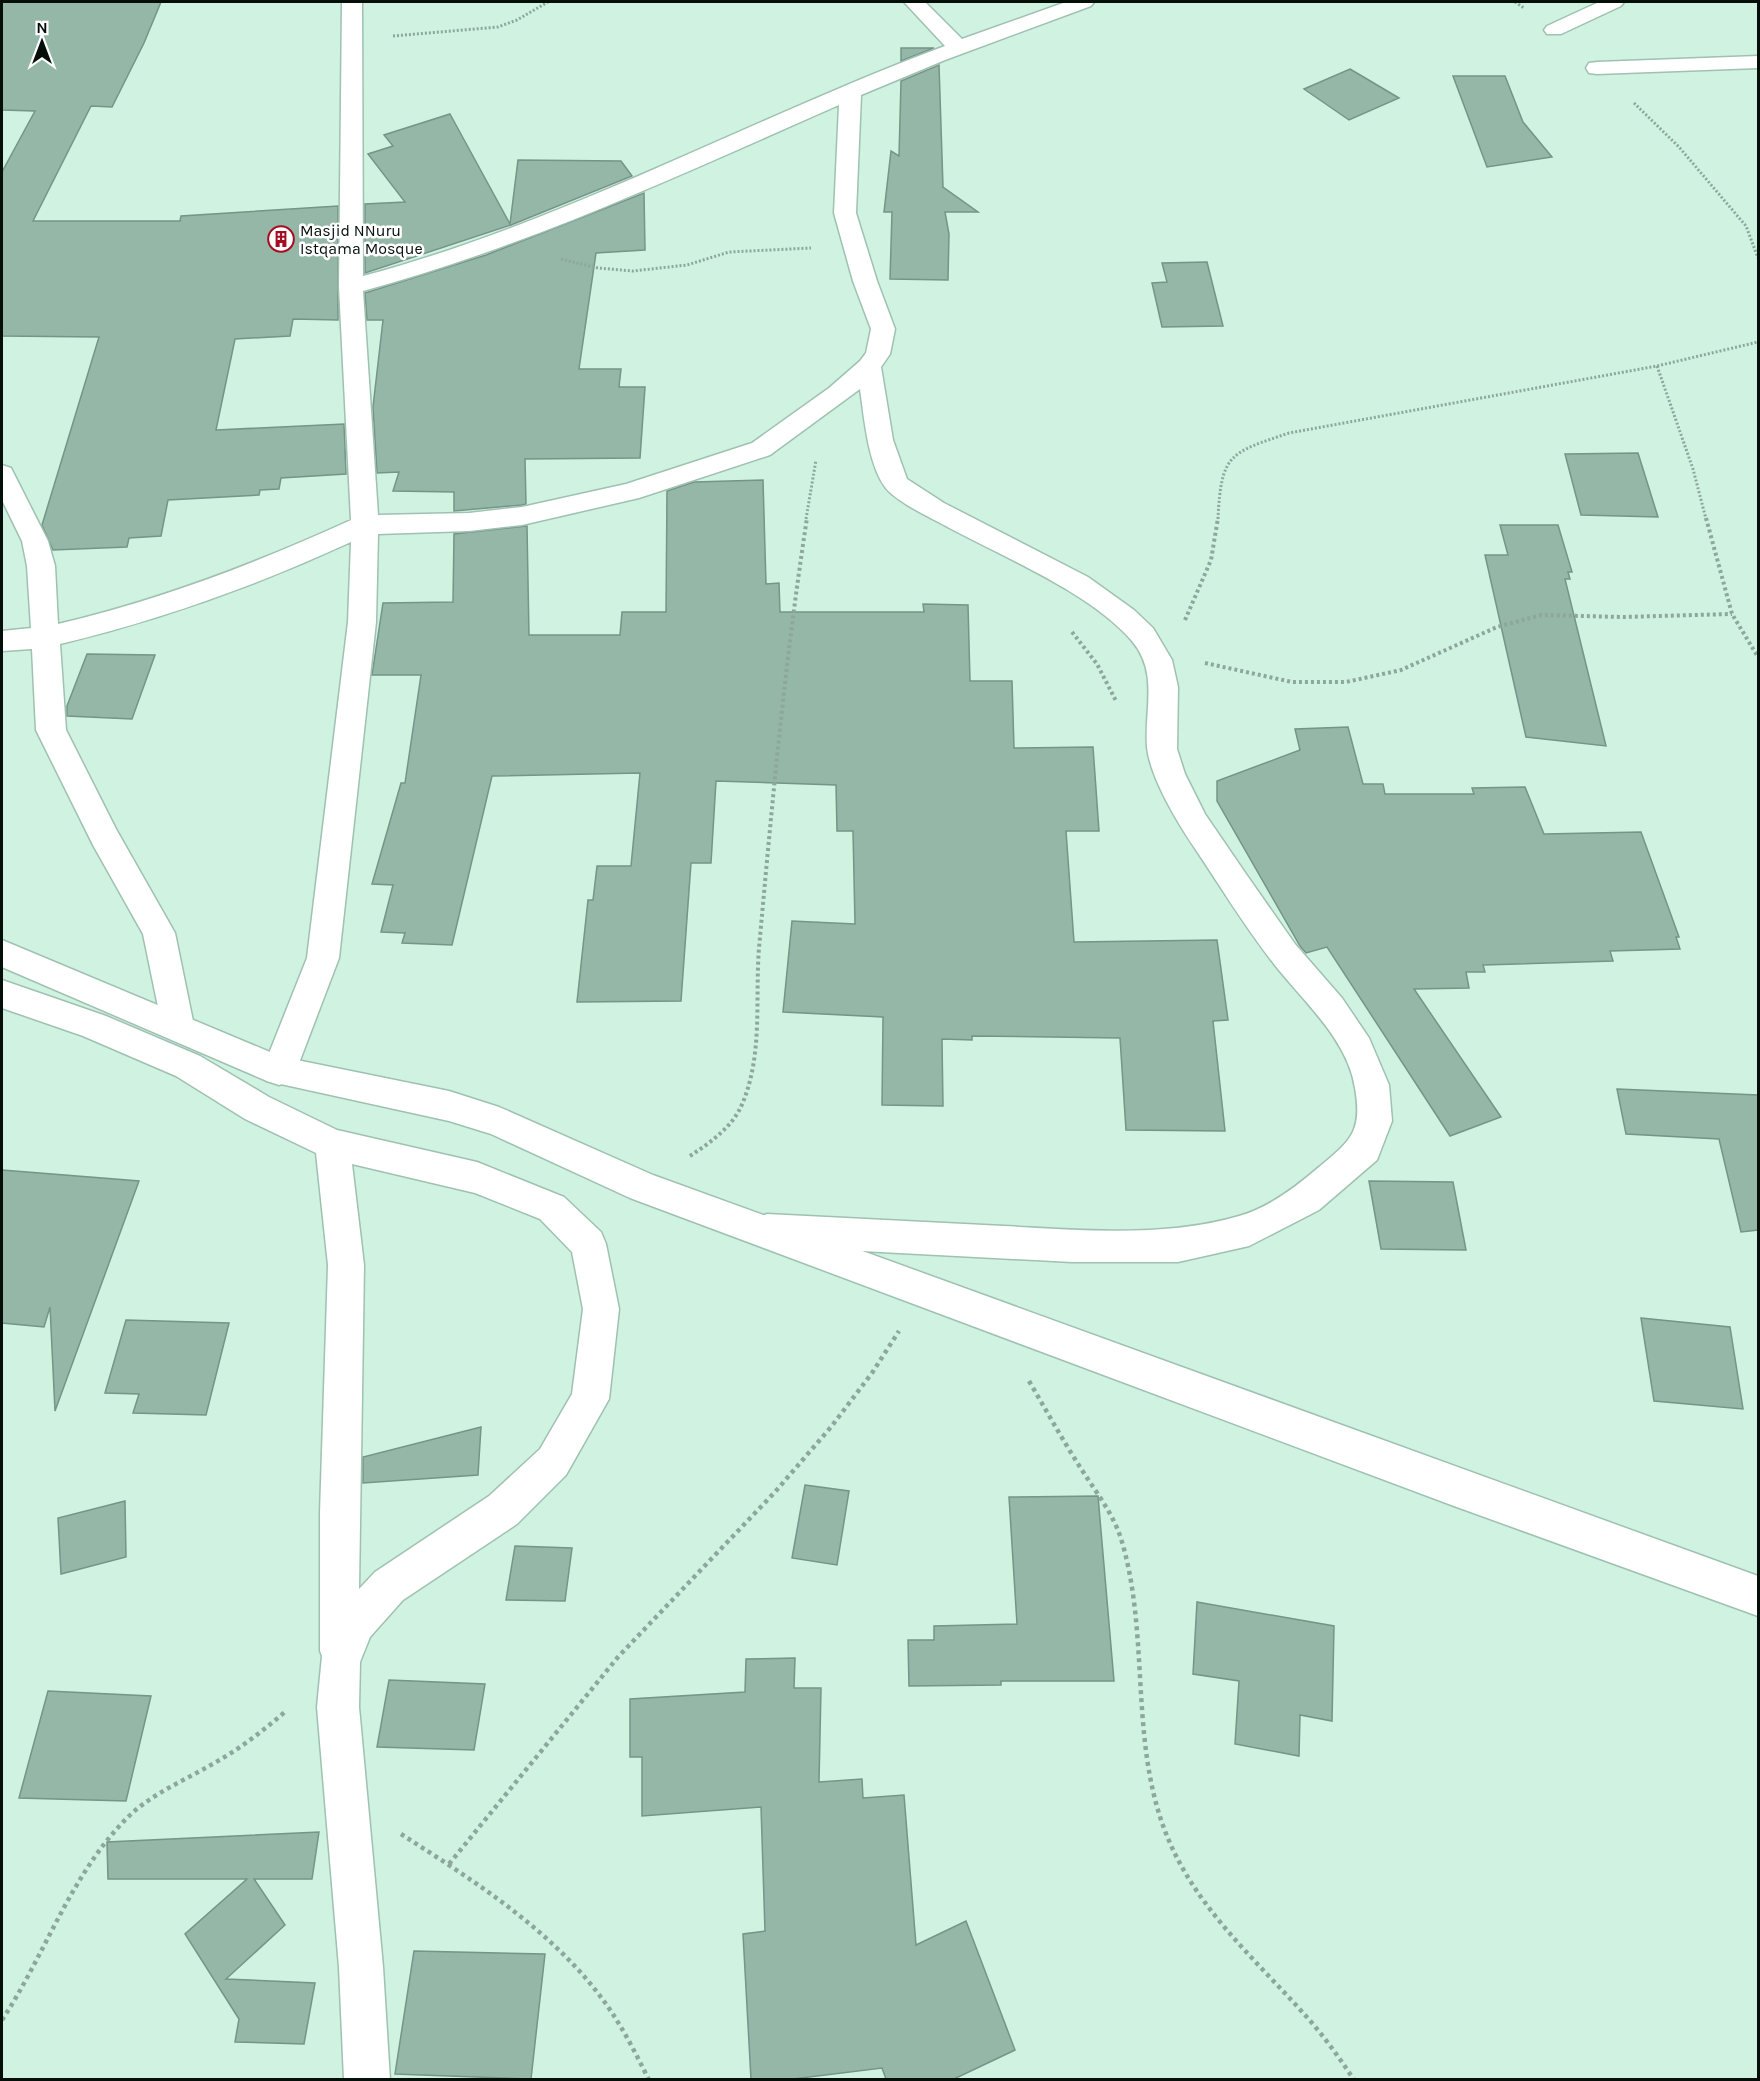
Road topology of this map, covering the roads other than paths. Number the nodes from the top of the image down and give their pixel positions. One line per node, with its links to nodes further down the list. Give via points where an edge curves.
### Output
1 (352, 2): 10 (street)
2 (914, 2): 6 (street)
3 (1084, 2): 6 (street)
4 (1614, 2): 5 (street)
5 (1554, 30)
6 (958, 47): 9 (street)
7 (1758, 62): 8 (street)
8 (1597, 68)
9 (850, 91): 10 (street, via 682,169 507,240 402,275); 11 (street, via 845,213 883,329 878,354)
10 (351, 287): 13 (street)
11 (869, 367): 13 (street, via 761,449 714,466 620,494 522,516 470,522); 21 (street, via 880,440 897,484 935,509 1078,584 1143,635 1158,660 1164,687 1162,749 1170,774 1194,822 1284,953 1357,1048 1372,1085 1374,1121 1365,1149 1307,1199 1249,1230 1178,1246 1072,1246)
12 (2, 474): 14 (street, via 34,541 41,566)
13 (364, 525): 14 (street, via 265,569 112,621); 19 (street, via 362,622 323,958)
14 (45, 637): 15 (street); 18 (street, via 51,730 159,933)
15 (2, 641)
16 (2, 953): 18 (street)
17 (2, 994): 20 (street, via 94,1026 188,1066 257,1108)
18 (178, 1026): 19 (street)
19 (279, 1071): 21 (street, via 449,1106 499,1122 642,1187)
20 (332, 1144): 23 (street, via 346,1265 339,1513); 23 (street, via 477,1178 552,1208 588,1244 601,1309 590,1399 553,1462 503,1510 389,1586 356,1623)
21 (759, 1230): 22 (street)
22 (1758, 1596)
23 (340, 1662): 24 (street, via 338,1707)
24 (367, 2079)

